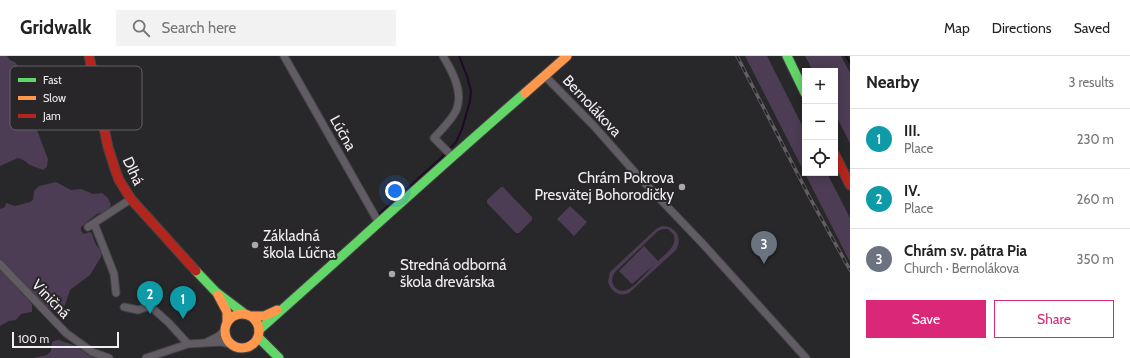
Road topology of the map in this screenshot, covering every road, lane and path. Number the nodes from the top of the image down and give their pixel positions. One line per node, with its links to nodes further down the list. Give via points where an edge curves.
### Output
1 (89, 56): 6 (street, Dlhá)
2 (284, 56): 14 (street, Lúčna)
3 (443, 56): 10 (street, via 453,74 459,93 457,108 434,138)
4 (567, 56): 7 (street)
5 (787, 56): 8 (street)
6 (91, 66)
7 (545, 76): 10 (street, Bernolákova); 28 (street, Bernolákova, via 703,244)
8 (802, 87)
9 (104, 130): 13 (street, Dlhá, via 114,167 123,189)
10 (452, 156): 14 (street, Bernolákova)
11 (838, 161): 12 (street)
12 (850, 185)
13 (131, 199): 16 (street, Dlhá); 17 (street, via 91,225 114,274)
14 (379, 223): 19 (street, Bernolákova)
15 (0, 264): 29 (street, Viničná, via 66,333 92,352)
16 (216, 292): 20 (street); 21 (street, via 227,312)
17 (116, 293)
18 (124, 307): 24 (street, via 138,310 150,306)
19 (285, 307): 20 (street, via 264,316); 22 (street, Bernolákova)
20 (247, 315): 21 (street, via 235,315); 22 (street, via 256,322)
21 (226, 326): 23 (street, via 219,336); 25 (street, via 227,340)
22 (258, 333): 26 (street, via 256,341); 27 (street)
23 (205, 343): 24 (street); 25 (street)
24 (188, 344): 30 (street)
25 (230, 344): 26 (street, via 238,348)
26 (250, 346): 27 (street, via 261,347)
27 (277, 356)
28 (804, 357)
29 (109, 358)
30 (146, 358)

